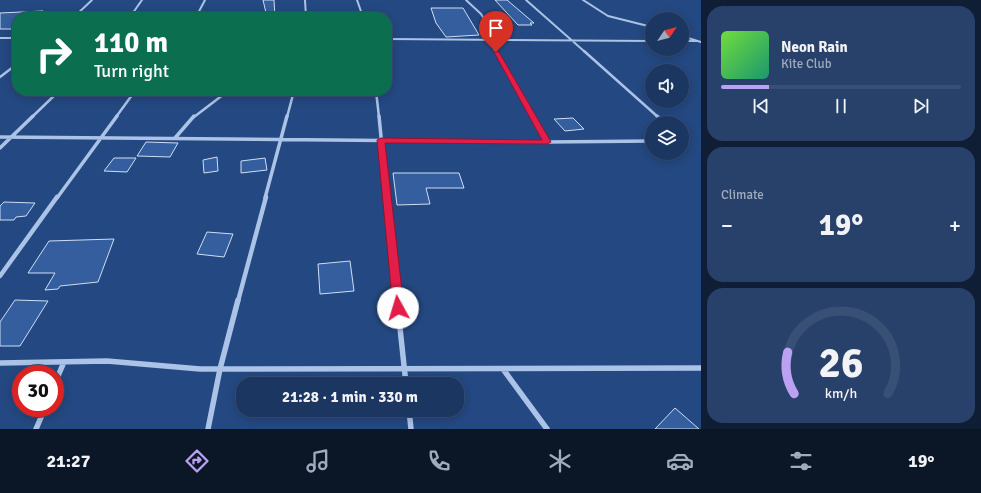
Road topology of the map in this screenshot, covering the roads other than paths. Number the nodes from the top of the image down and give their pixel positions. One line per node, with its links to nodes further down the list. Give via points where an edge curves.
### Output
1 (92, 0): 9 (street)
2 (142, 0): 10 (street)
3 (205, 0): 11 (street)
4 (305, 0): 12 (street)
5 (357, 0): 13 (street)
6 (466, 0): 20 (street, via 480,14 495,36)
7 (526, 0): 19 (street)
8 (583, 0): 14 (street, via 606,17)
9 (79, 12)
10 (134, 12)
11 (199, 12)
12 (306, 12)
13 (361, 12)
14 (645, 25)
15 (0, 38): 16 (street)
16 (12, 38)
17 (689, 38): 23 (street)
18 (392, 39): 20 (street)
19 (571, 40): 20 (street); 21 (street); 31 (street)
20 (490, 41): 39 (street)
21 (645, 41)
22 (689, 41): 23 (street)
23 (701, 41)
24 (12, 68): 25 (street)
25 (0, 77)
26 (54, 96): 33 (street)
27 (131, 96): 34 (street)
28 (221, 96): 35 (street, via 197,112)
29 (293, 96): 36 (street)
30 (377, 96): 37 (street)
31 (657, 116)
32 (0, 137): 33 (street)
33 (12, 137): 34 (street); 40 (street)
34 (102, 137): 35 (street); 41 (street)
35 (175, 138): 36 (street)
36 (281, 139): 37 (street); 45 (street)
37 (381, 140): 39 (street); 47 (street)
38 (645, 141): 39 (street)
39 (547, 142)
40 (0, 148)
41 (0, 276)
42 (64, 362): 43 (street); 44 (street); 45 (street, via 107,361 200,369)
43 (0, 363)
44 (63, 365)
45 (220, 368): 47 (street); 53 (street)
46 (701, 368): 48 (street)
47 (405, 369): 48 (street); 49 (street)
48 (503, 369): 55 (street)
49 (406, 377)
50 (41, 417): 52 (street)
51 (410, 417): 54 (street)
52 (36, 429)
53 (208, 429)
54 (411, 429)
55 (547, 429)

